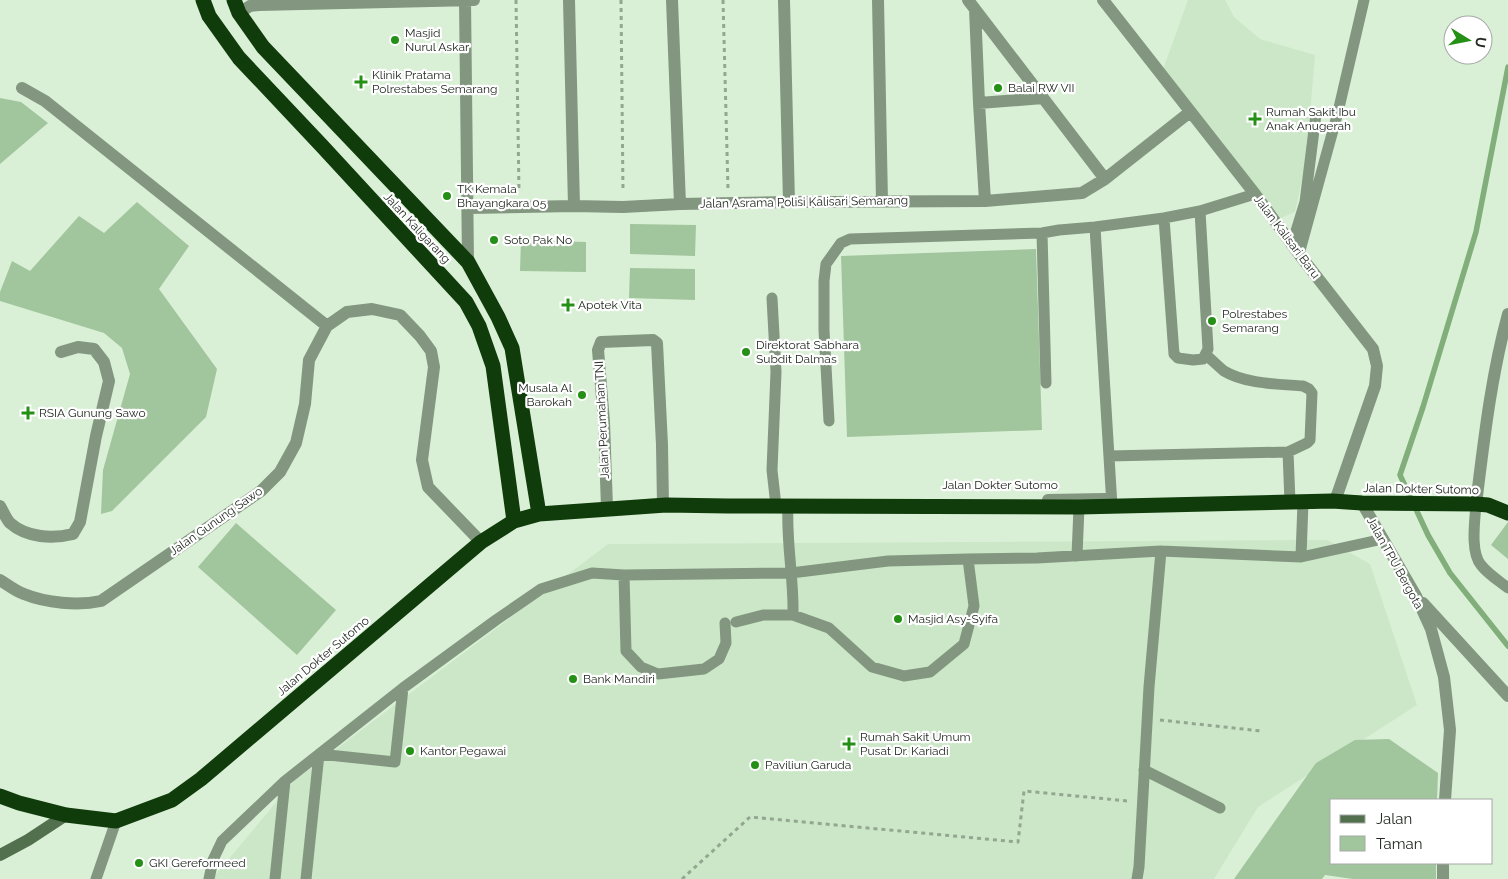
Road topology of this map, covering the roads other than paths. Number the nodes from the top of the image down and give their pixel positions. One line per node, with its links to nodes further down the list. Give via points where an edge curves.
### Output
1 (204, 0): 20 (highway, Jalan Kaligarang, via 209,16 239,58)
2 (465, 0): 3 (street); 11 (street); 28 (street)
3 (474, 0)
4 (569, 0): 27 (street)
5 (672, 0): 26 (street)
6 (784, 0): 25 (street)
7 (878, 0): 23 (street)
8 (1103, 0): 17 (street, Jalan Kalisari Baru)
9 (1364, 0): 33 (lane, via 1338,112)
10 (259, 2): 11 (street); 13 (street)
11 (363, 2)
12 (972, 4): 15 (street); 16 (street)
13 (237, 6): 19 (highway, Jalan Kaligarang, via 263,47)
14 (22, 88): 37 (street, via 46,101)
15 (1044, 98): 16 (street); 21 (street)
16 (979, 103): 24 (street)
17 (1190, 112): 21 (street, Jalan Asrama Polisi Kalisari Semarang); 22 (street, Jalan Kalisari Baru)
18 (1316, 114): 33 (lane)
19 (341, 128): 20 (highway); 34 (highway, Jalan Kaligarang)
20 (322, 146): 56 (highway, Jalan Kaligarang, via 466,302 479,326 493,366)
21 (1105, 179): 24 (street, Jalan Asrama Polisi Kalisari Semarang, via 1082,193)
22 (1255, 194): 29 (lane); 33 (street, Jalan Kalisari Baru)
23 (882, 201): 24 (street, Jalan Asrama Polisi Kalisari Semarang); 25 (street, Jalan Asrama Polisi Kalisari Semarang)
24 (985, 201)
25 (789, 202): 26 (street, Jalan Asrama Polisi Kalisari Semarang)
26 (680, 204): 27 (street, Jalan Asrama Polisi Kalisari Semarang)
27 (574, 206): 28 (street, Jalan Asrama Polisi Kalisari Semarang)
28 (468, 208): 34 (street)
29 (1200, 211): 30 (lane); 39 (lane)
30 (1164, 218): 31 (lane); 39 (lane, via 1174,354 1178,358 1193,360 1203,359)
31 (1094, 227): 32 (lane); 43 (lane)
32 (1042, 233): 40 (lane); 41 (lane, via 850,239 841,242 826,264 824,282)
33 (1296, 249): 45 (street, Jalan Kalisari Baru, via 1374,349 1377,366 1375,386)
34 (468, 262): 55 (highway, Jalan Kaligarang, via 512,348)
35 (772, 298): 50 (lane, via 776,372 772,470)
36 (1508, 314): 48 (street, via 1498,350)
37 (327, 326): 59 (street, Jalan Gunung Sawo, via 347,312 372,309 400,315 431,351 434,367 422,460 428,487); 66 (street, Jalan Gunung Sawo, via 309,360 305,404 296,443 280,472 261,491 101,601 87,604 54,602 23,594)
38 (61, 352): 51 (street, via 78,347 94,349 104,362 108,381 80,522 73,534 60,538 28,534 10,522)
39 (1206, 355): 42 (lane, via 1226,372 1247,379 1309,389 1312,393 1310,440)
40 (1046, 383)
41 (829, 421)
42 (1288, 452): 43 (lane); 44 (lane)
43 (1109, 456): 46 (lane)
44 (1294, 500): 45 (highway, Jalan Dokter Sutomo); 46 (highway, Jalan Dokter Sutomo); 62 (lane)
45 (1334, 501): 47 (highway, Jalan Dokter Sutomo)
46 (1112, 502): 50 (street, Jalan Dokter Sutomo, via 881,500); 52 (highway, Jalan Dokter Sutomo)
47 (1362, 503): 48 (highway, Jalan Dokter Sutomo); 58 (street, Jalan TPU Bergota)
48 (1476, 504): 54 (highway, Jalan Dokter Sutomo); 67 (lane, via 1474,534 1477,559)
49 (664, 505): 50 (highway, Jalan Dokter Sutomo); 53 (highway, Jalan Dokter Sutomo); 53 (street, Jalan Perumahan TNI, via 657,343 653,340 601,342 598,350)
50 (780, 505): 52 (highway, Jalan Dokter Sutomo); 64 (lane, via 787,523)
51 (0, 506)
52 (1079, 507): 61 (lane)
53 (607, 508): 55 (highway, Jalan Dokter Sutomo)
54 (1508, 513): 57 (street, Jalan Dokter Sutomo, via 1505,521)
55 (539, 514): 56 (highway, Jalan Dokter Sutomo)
56 (514, 521): 59 (highway, Jalan Dokter Sutomo)
57 (1508, 524)
58 (1383, 539): 62 (lane); 68 (street, Jalan TPU Bergota)
59 (481, 542): 79 (highway, Jalan Dokter Sutomo, via 201,779 172,800)
60 (1161, 550): 61 (lane); 62 (lane); 73 (lane)
61 (1077, 556): 63 (lane)
62 (1302, 557)
63 (968, 559): 64 (lane, via 888,561); 69 (lane, via 974,606 964,644 930,672 904,676 872,667 829,628)
64 (791, 573): 65 (lane); 69 (lane)
65 (624, 575): 69 (lane, via 631,623 626,651 641,667 658,674 704,668 719,659 730,622 763,615); 70 (lane, via 592,573 541,589)
66 (0, 580)
67 (1508, 588)
68 (1416, 596): 71 (street); 76 (street, Jalan TPU Bergota, via 1431,629 1444,677 1450,730)
69 (793, 615)
70 (402, 688): 72 (lane); 72 (lane, via 395,762)
71 (1508, 696)
72 (320, 754): 74 (lane); 85 (lane)
73 (1144, 770): 77 (lane); 86 (lane)
74 (286, 781): 83 (lane, via 222,841); 84 (lane)
75 (0, 796): 78 (highway, Jalan Dokter Sutomo)
76 (1445, 799)
77 (1220, 808)
78 (66, 815): 79 (highway, Jalan Dokter Sutomo); 80 (main road)
79 (116, 821): 82 (lane)
80 (0, 855)
81 (1443, 864): 87 (street)
82 (96, 879)
83 (209, 879)
84 (275, 879)
85 (306, 879)
86 (1137, 879)
87 (1442, 879)

